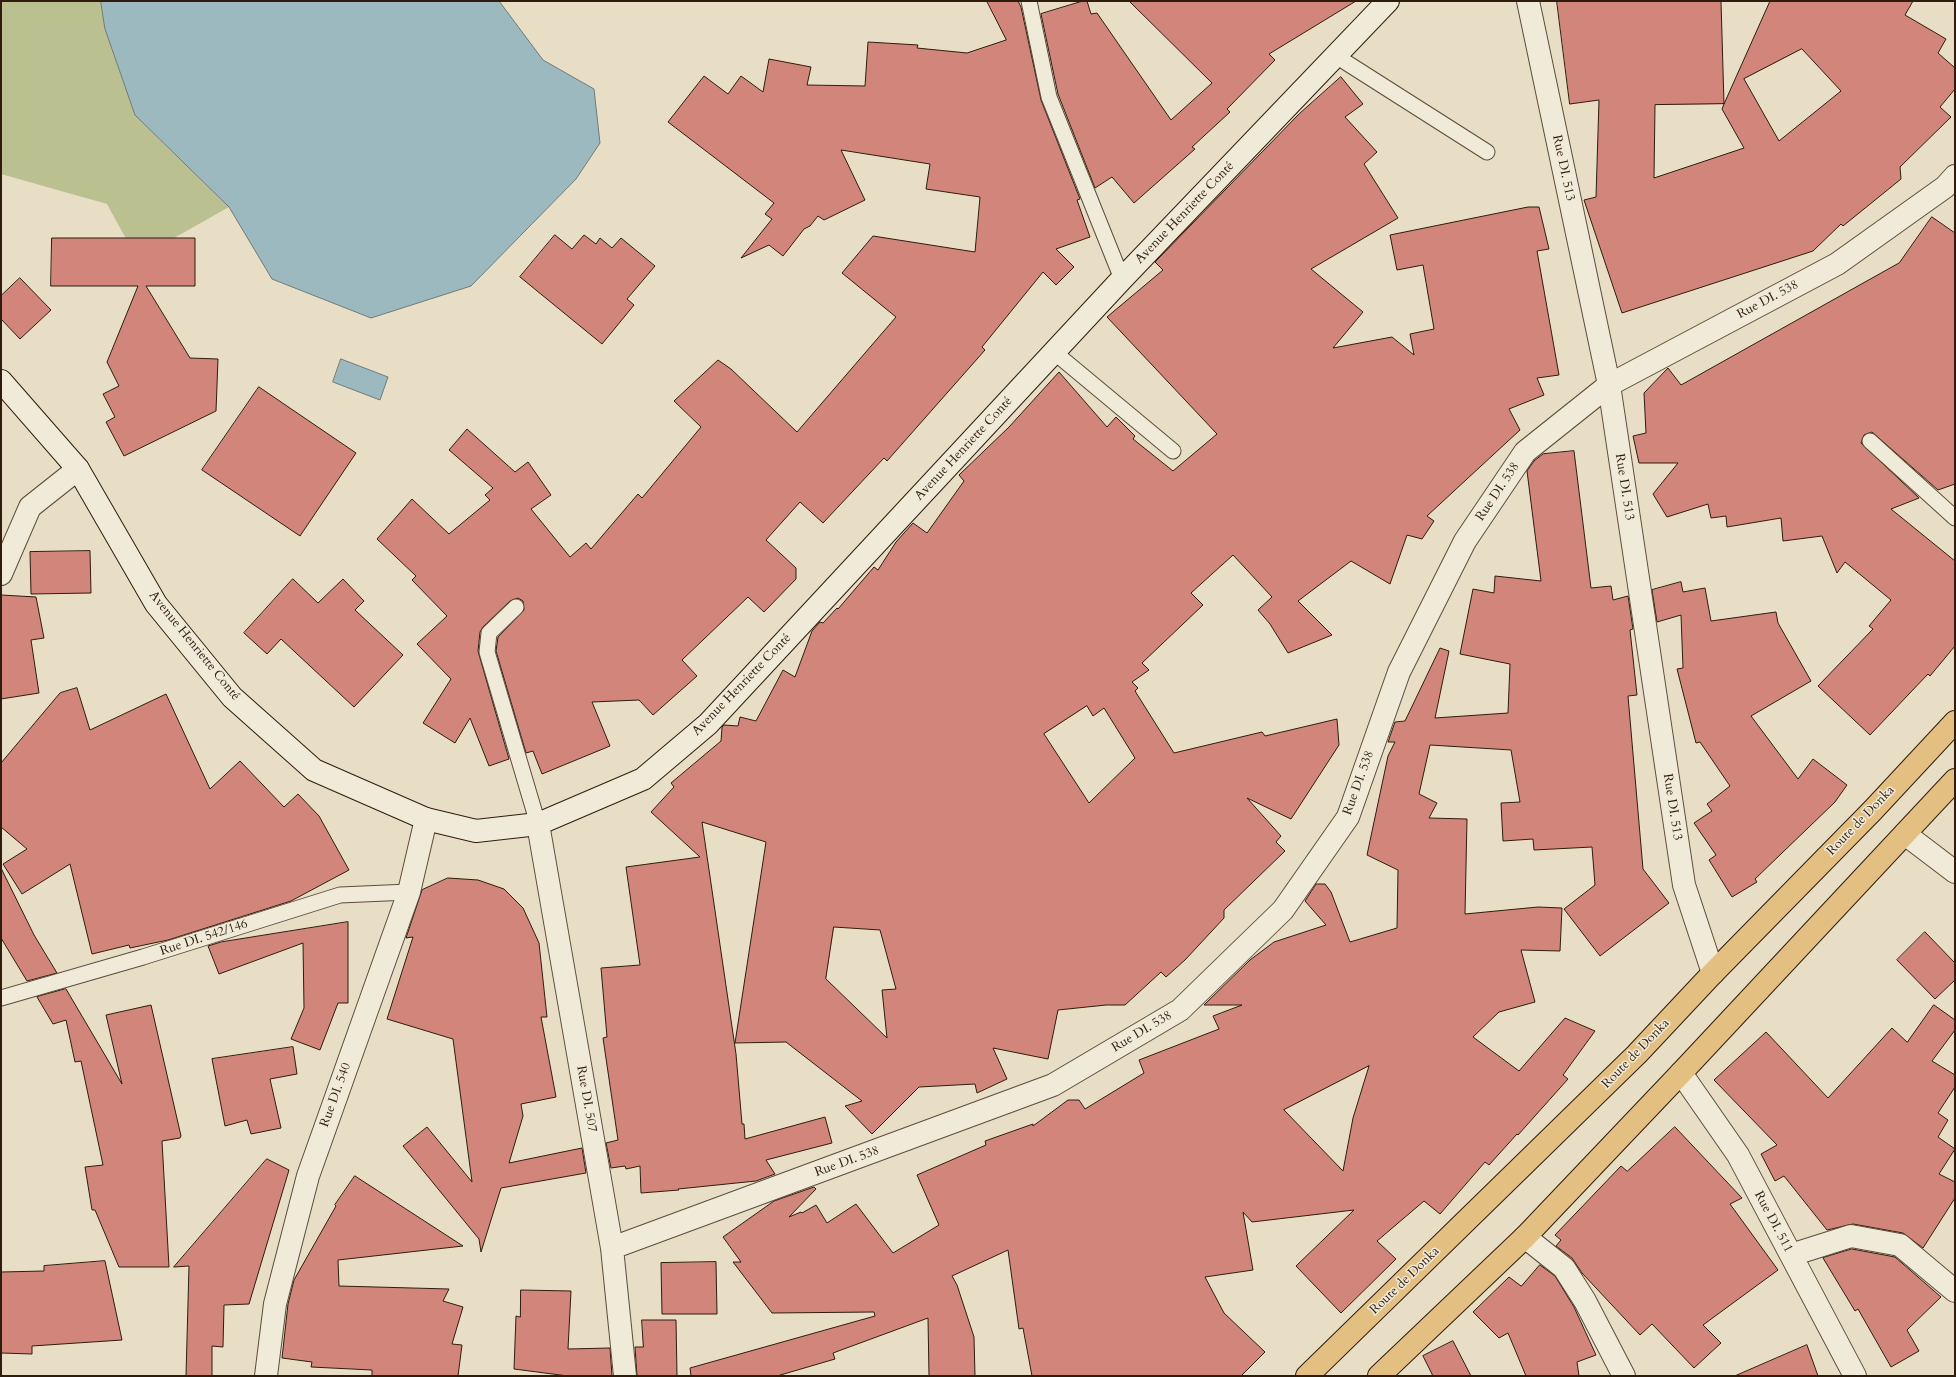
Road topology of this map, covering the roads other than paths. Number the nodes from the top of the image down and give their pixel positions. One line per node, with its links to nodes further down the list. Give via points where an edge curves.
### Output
1 (1029, 1): 7 (lane, via 1049,96)
2 (1388, 1): 4 (street, Avenue Henriette Conté)
3 (1528, 1): 10 (street, Rue DI. 513)
4 (1336, 56): 5 (lane); 7 (street, Avenue Henriette Conté)
5 (1486, 152)
6 (1955, 176): 10 (street, Rue DI. 538, via 1945,187 1837,264)
7 (1122, 279): 8 (street, Avenue Henriette Conté)
8 (1054, 352): 12 (lane); 20 (street, Avenue Henriette Conté, via 708,724 643,779)
9 (1, 381): 13 (street, Avenue Henriette Conté)
10 (1609, 385): 24 (street, Rue DI. 513, via 1684,885); 28 (street, Rue DI. 538, via 1525,452 1465,542 1399,672 1348,817 1283,910 1180,1010 1053,1085)
11 (1870, 441): 14 (lane)
12 (1173, 451)
13 (78, 469): 15 (street, via 30,507); 19 (street, Avenue Henriette Conté, via 156,604 232,697 314,770)
14 (1955, 518)
15 (1, 574)
16 (516, 607): 20 (lane, via 488,633 487,652)
17 (1955, 722): 24 (main road, Route de Donka)
18 (1955, 780): 21 (main road)
19 (426, 819): 20 (street, Avenue Henriette Conté, via 476,831); 23 (street, Rue DI. 540)
20 (538, 824): 28 (street, Rue DI. 507)
21 (1905, 834): 22 (street); 26 (main road)
22 (1955, 872)
23 (409, 892): 25 (lane, Rue DI. 542/146, via 340,895 143,957); 31 (street, Rue DI. 540, via 308,1176 275,1304)
24 (1712, 973): 33 (main road, Route de Donka, via 1632,1059)
25 (1, 998)
26 (1681, 1073): 27 (main road); 29 (street, Rue DI. 511, via 1738,1155)
27 (1525, 1237): 34 (main road); 35 (street, via 1564,1268 1585,1301)
28 (612, 1248): 32 (street, Rue DI. 507)
29 (1791, 1255): 30 (street, via 1851,1236 1900,1245); 36 (street, Rue DI. 511)
30 (1955, 1291)
31 (266, 1376)
32 (625, 1376)
33 (1307, 1376)
34 (1379, 1376)
35 (1624, 1376)
36 (1855, 1376)

